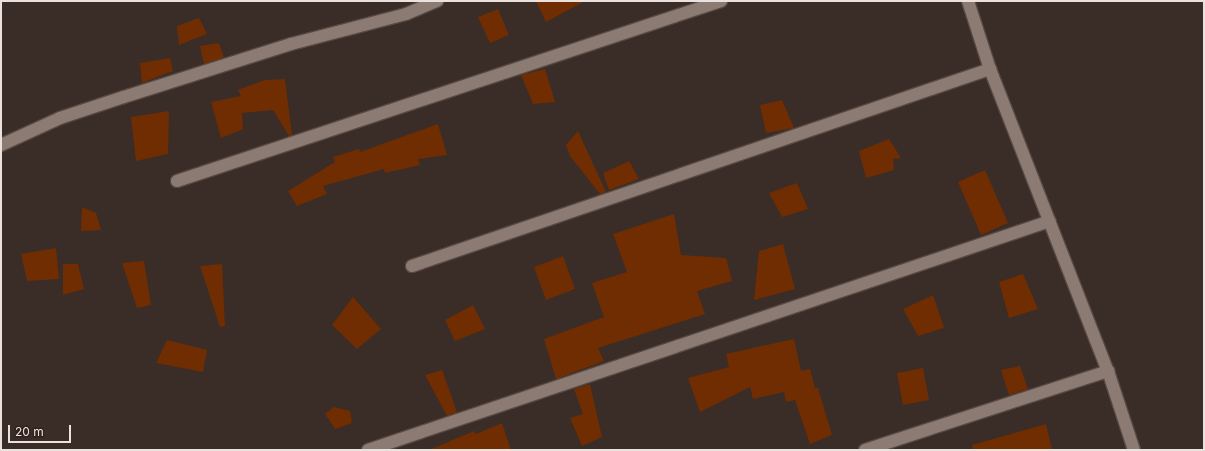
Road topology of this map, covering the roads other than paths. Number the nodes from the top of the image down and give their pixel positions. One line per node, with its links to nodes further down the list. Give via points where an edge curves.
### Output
1 (437, 1): 5 (street, via 406,14 291,44 124,96 60,118)
2 (721, 1): 6 (street)
3 (968, 1): 4 (street)
4 (990, 69): 7 (street); 8 (street)
5 (1, 145)
6 (178, 181)
7 (1050, 221): 9 (street); 10 (street)
8 (412, 266)
9 (1108, 372): 11 (street); 12 (street)
10 (368, 450)
11 (865, 450)
12 (1134, 450)

